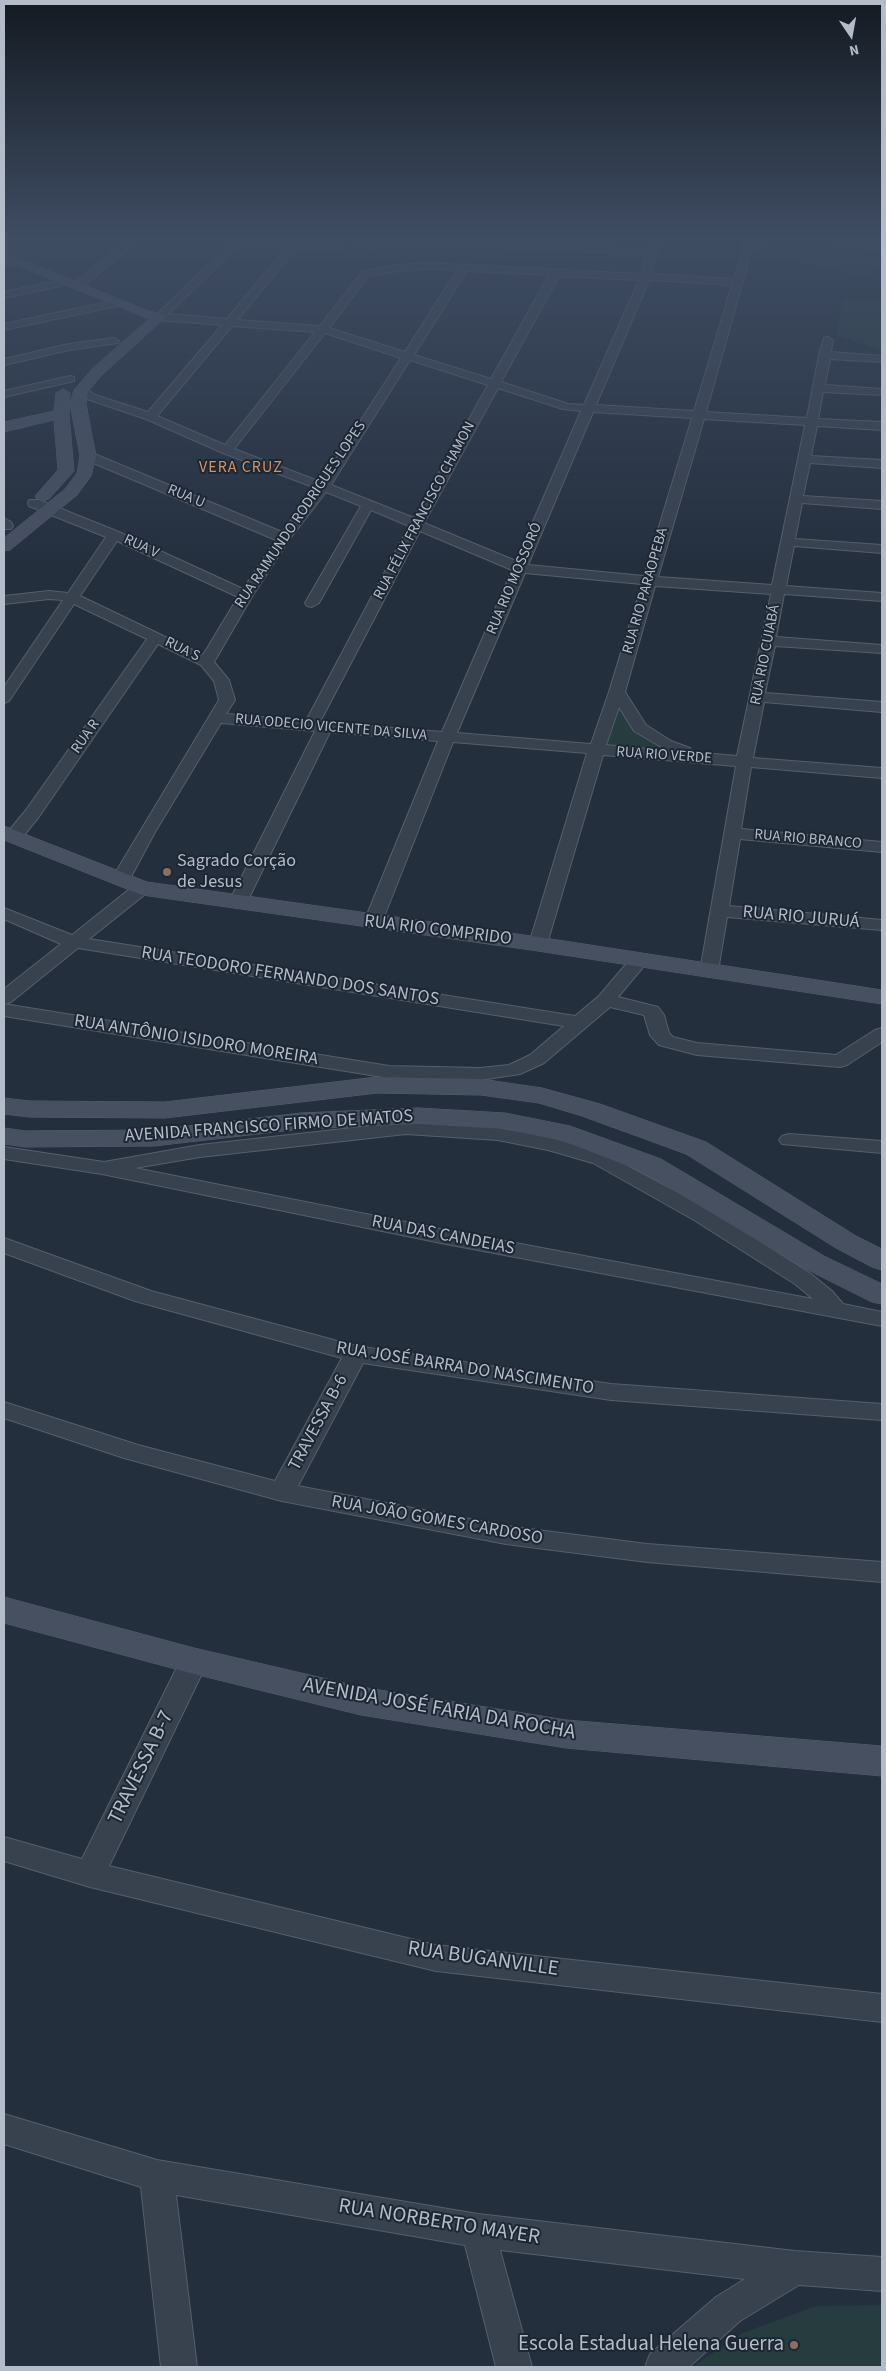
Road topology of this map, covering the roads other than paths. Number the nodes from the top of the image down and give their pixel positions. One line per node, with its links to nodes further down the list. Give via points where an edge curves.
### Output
1 (66, 348): 15 (street)
2 (105, 348): 16 (street)
3 (119, 348): 21 (street)
4 (209, 348): 25 (street)
5 (308, 348): 29 (street)
6 (384, 348): 12 (street)
7 (412, 348): 12 (street, RUA RAIMUNDO RODRIGUES LOPES)
8 (514, 348): 17 (street, RUA FÉLIX FRANCISCO CHAMON)
9 (614, 348): 22 (street, RUA RIO MOSSORÓ)
10 (718, 348): 24 (street, RUA RIO PARAOPEBA)
11 (826, 348): 13 (street, RUA RIO CUIABÁ)
12 (407, 355): 17 (street); 33 (street, RUA RAIMUNDO RODRIGUES LOPES)
13 (824, 355): 14 (street); 18 (street, RUA RIO CUIABÁ)
14 (882, 359)
15 (4, 362)
16 (70, 379): 20 (street); 23 (street, via 63,392)
17 (494, 384): 22 (street, via 554,403); 40 (street, RUA FÉLIX FRANCISCO CHAMON)
18 (817, 388): 19 (street); 26 (street, RUA RIO CUIABÁ)
19 (882, 392)
20 (4, 394)
21 (79, 397): 25 (street, via 98,399); 30 (street)
22 (588, 409): 24 (street); 46 (street, RUA RIO MOSSORÓ)
23 (61, 414): 28 (street); 35 (street, via 66,470)
24 (698, 415): 26 (street); 47 (street, RUA RIO PARAOPEBA)
25 (150, 417): 29 (street)
26 (811, 422): 27 (street); 31 (street, RUA RIO CUIABÁ)
27 (882, 426)
28 (4, 427)
29 (227, 450): 33 (street)
30 (88, 456): 38 (street, via 85,473 72,492); 42 (street, RUA U)
31 (804, 459): 32 (street); 34 (street, RUA RIO CUIABÁ)
32 (882, 464)
33 (323, 488): 36 (street); 42 (street, RUA RAIMUNDO RODRIGUES LOPES)
34 (796, 499): 37 (street); 43 (street, RUA RIO CUIABÁ)
35 (34, 503): 38 (street, RUA V); 39 (street)
36 (368, 504): 40 (street); 53 (street)
37 (882, 505)
38 (50, 509): 41 (street, RUA V); 44 (street)
39 (5, 525)
40 (416, 526): 46 (street); 63 (street, RUA FÉLIX FRANCISCO CHAMON)
41 (114, 535): 49 (street, RUA V); 50 (street)
42 (284, 538): 49 (street, RUA RAIMUNDO RODRIGUES LOPES)
43 (788, 542): 45 (street); 48 (street, RUA RIO CUIABÁ)
44 (4, 546)
45 (882, 549)
46 (520, 568): 47 (street); 64 (street, RUA RIO MOSSORÓ)
47 (649, 581): 48 (street); 58 (street, RUA RIO PARAOPEBA)
48 (780, 589): 51 (street); 55 (street, RUA RIO CUIABÁ)
49 (246, 595): 57 (street, RUA RAIMUNDO RODRIGUES LOPES)
50 (71, 597): 52 (street, RUA S, via 49,595); 54 (street, RUA S); 60 (street)
51 (882, 597)
52 (4, 600)
53 (312, 603)
54 (156, 637): 57 (street, RUA S); 70 (street, RUA R, via 32,814)
55 (770, 641): 56 (street); 59 (street, RUA RIO CUIABÁ)
56 (882, 649)
57 (206, 662): 62 (street, RUA S, via 221,680 227,700)
58 (616, 692): 65 (street, RUA RIO PARAOPEBA); 66 (street, via 632,719 650,737)
59 (758, 696): 61 (street); 67 (street, RUA RIO CUIABÁ)
60 (4, 698)
61 (882, 707)
62 (216, 718): 63 (street, RUA ODECIO VICENTE DA SILVA); 72 (street, RUA S)
63 (318, 726): 64 (street, RUA ODECIO VICENTE DA SILVA); 75 (street, RUA FÉLIX FRANCISCO CHAMON)
64 (447, 738): 65 (street, RUA RIO VERDE); 78 (street, RUA RIO MOSSORÓ)
65 (596, 751): 66 (street, RUA RIO VERDE); 81 (street, RUA RIO PARAOPEBA)
66 (710, 759): 67 (street, RUA RIO VERDE)
67 (744, 763): 68 (street, RUA RIO VERDE); 69 (street, RUA RIO CUIABÁ)
68 (882, 773)
69 (733, 832): 71 (street, RUA RIO BRANCO); 76 (street, RUA RIO CUIABÁ)
70 (9, 834): 73 (street, RUA RIO COMPRIDO)
71 (882, 847)
72 (134, 855): 73 (street); 74 (street, RUA S, via 123,875)
73 (100, 869): 74 (street, RUA RIO COMPRIDO)
74 (133, 883): 75 (street, RUA RIO COMPRIDO); 80 (street)
75 (238, 902): 78 (street, RUA RIO COMPRIDO)
76 (720, 910): 79 (street, RUA RIO JURUÁ); 83 (street, RUA RIO CUIABÁ)
77 (4, 913): 80 (street, RUA TEODORO FERNANDO DOS SANTOS)
78 (373, 922): 81 (street, RUA RIO COMPRIDO)
79 (882, 925)
80 (72, 942): 85 (street); 88 (street, RUA TEODORO FERNANDO DOS SANTOS)
81 (538, 944): 82 (street, RUA RIO COMPRIDO)
82 (640, 960): 83 (street, RUA RIO COMPRIDO); 86 (street, RUA ANTÔNIO ISIDORO MOREIRA)
83 (709, 971): 84 (street, RUA RIO COMPRIDO)
84 (882, 997)
85 (4, 998)
86 (606, 1000): 88 (street, RUA ANTÔNIO ISIDORO MOREIRA); 89 (street, via 651,1011 660,1035 666,1040 697,1049 840,1061)
87 (4, 1010): 88 (street, RUA ANTÔNIO ISIDORO MOREIRA, via 389,1072 480,1074 513,1070 537,1058)
88 (581, 1023)
89 (882, 1034)
90 (4, 1106): 97 (street, AVENIDA FRANCISCO FIRMO DE MATOS, via 165,1110 377,1085 481,1087 542,1096 696,1148)
91 (4, 1136): 98 (street, AVENIDA FRANCISCO FIRMO DE MATOS, via 25,1139 154,1138 301,1121 418,1116 505,1121 570,1134 651,1165 814,1262)
92 (789, 1140): 93 (street)
93 (882, 1147)
94 (4, 1153): 95 (street, RUA DAS CANDEIAS)
95 (102, 1168): 99 (street, RUA DAS CANDEIAS); 99 (street, via 200,1151 406,1128 498,1134 600,1159 702,1215 803,1279)
96 (4, 1245): 101 (street, RUA JOSÉ BARRA DO NASCIMENTO, via 143,1296)
97 (882, 1261)
98 (882, 1295)
99 (835, 1310): 100 (street, RUA DAS CANDEIAS)
100 (882, 1320)
101 (356, 1354): 103 (street, RUA JOSÉ BARRA DO NASCIMENTO, via 610,1392); 104 (street, TRAVESSA B-6)
102 (4, 1410): 104 (street, RUA JOÃO GOMES CARDOSO, via 133,1452)
103 (882, 1412)
104 (282, 1492): 105 (street, RUA JOÃO GOMES CARDOSO, via 506,1536 647,1553)
105 (882, 1572)
106 (4, 1610): 107 (street, AVENIDA JOSÉ FARIA DA ROCHA)
107 (194, 1661): 108 (street, AVENIDA JOSÉ FARIA DA ROCHA, via 360,1701 566,1734); 110 (street, TRAVESSA B-7)
108 (882, 1761)
109 (4, 1849): 110 (street, RUA BUGANVILLE)
110 (90, 1874): 111 (street, RUA BUGANVILLE, via 436,1958)
111 (882, 2008)
112 (4, 2129): 113 (street, RUA NORBERTO MAYER)
113 (157, 2176): 114 (street, RUA NORBERTO MAYER); 117 (street)
114 (478, 2231): 115 (street, RUA NORBERTO MAYER); 118 (street)
115 (795, 2268): 116 (street, RUA NORBERTO MAYER); 119 (street, via 728,2309)
116 (882, 2274)
117 (179, 2367)
118 (514, 2367)
119 (663, 2367)

